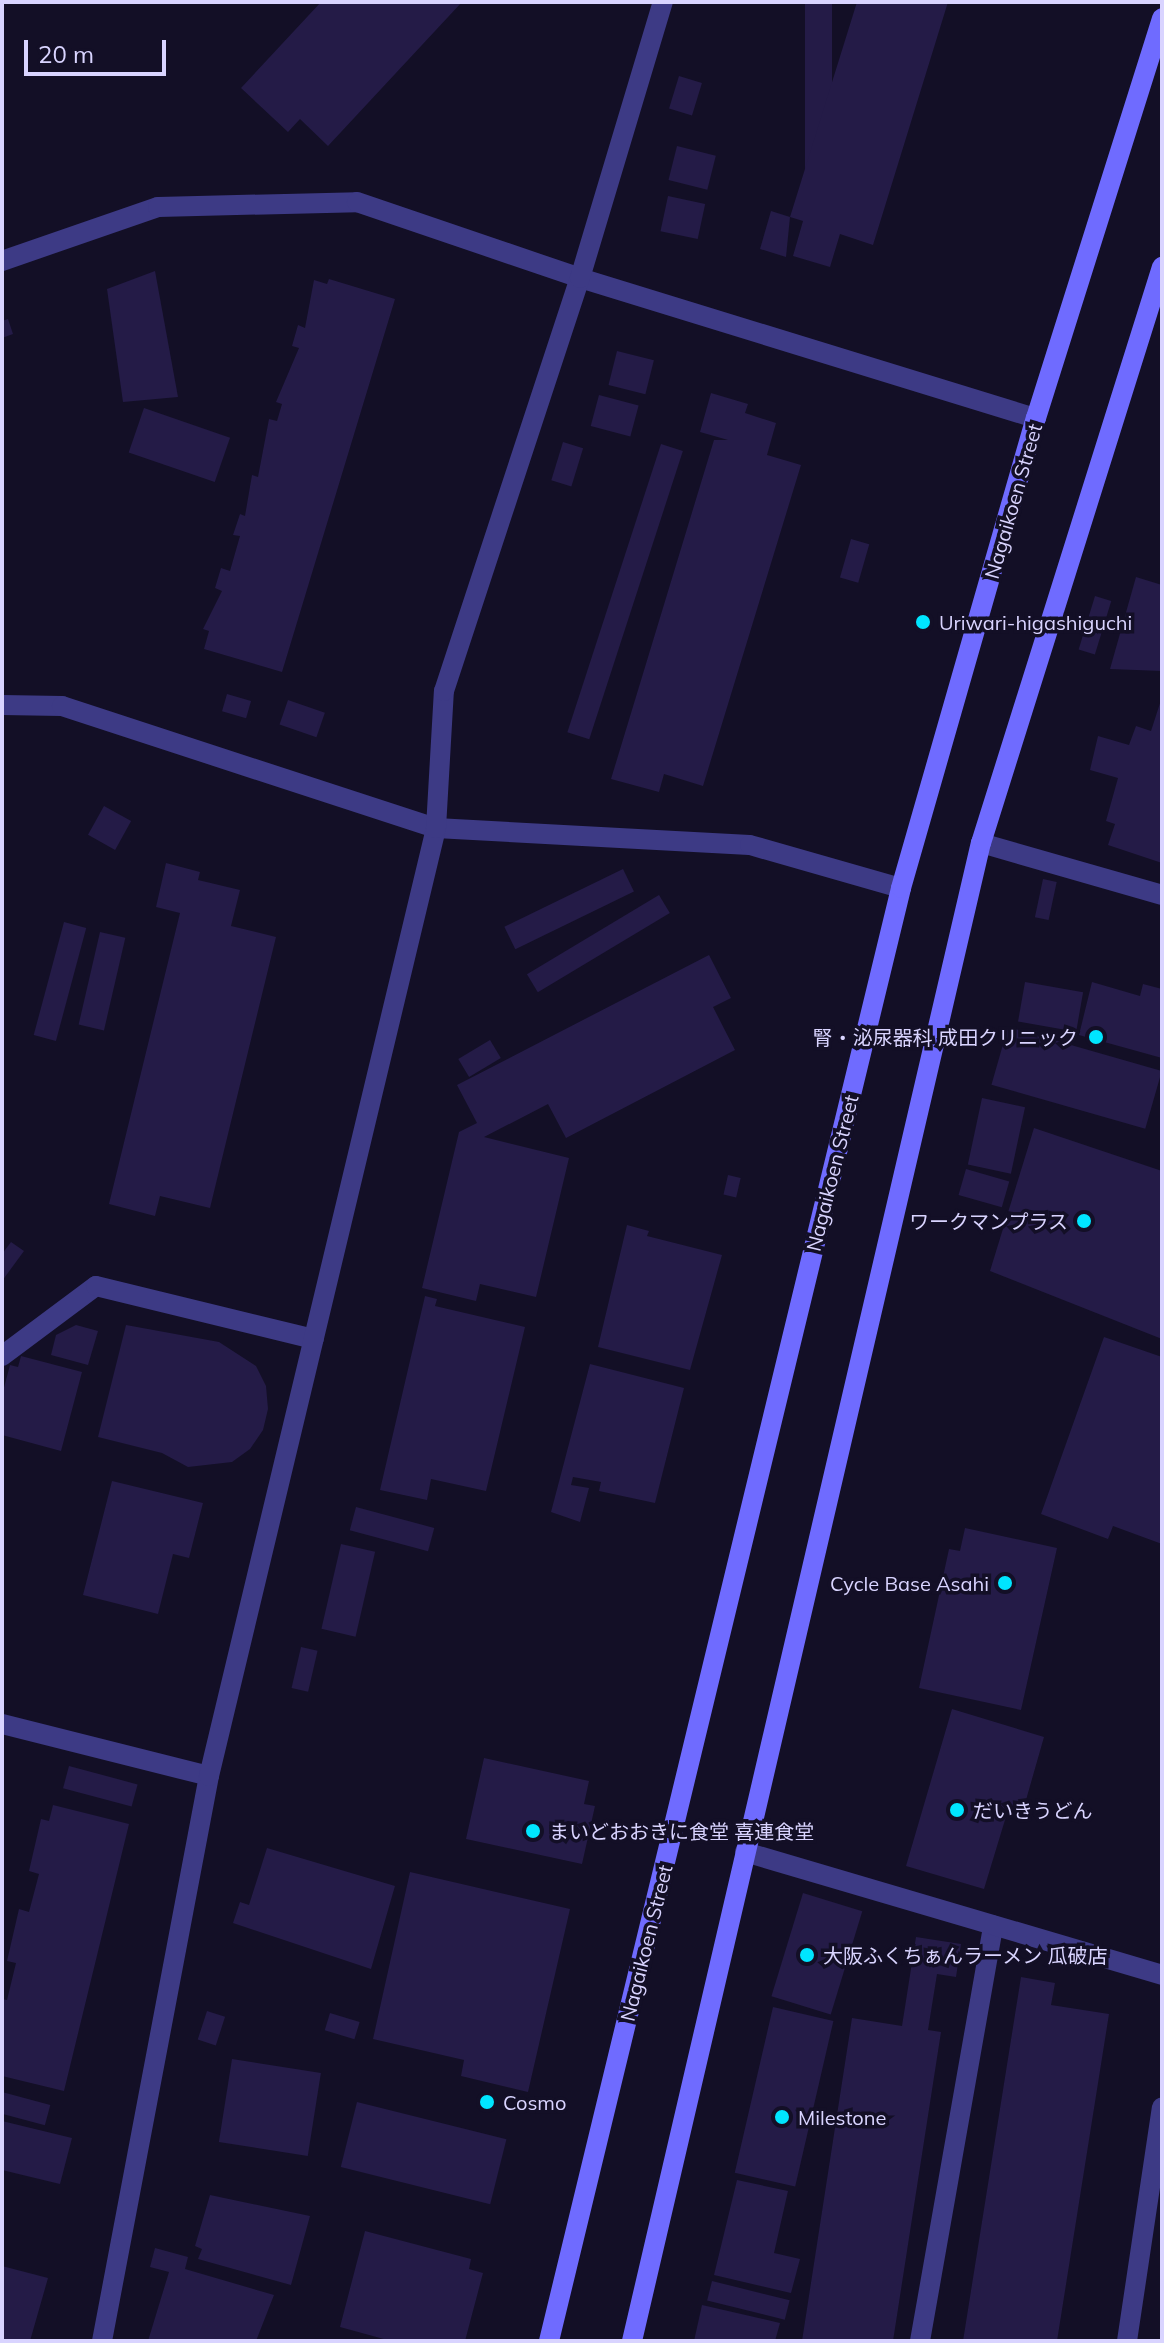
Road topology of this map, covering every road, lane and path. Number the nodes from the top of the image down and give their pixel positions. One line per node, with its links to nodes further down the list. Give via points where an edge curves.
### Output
1 (663, 2): 5 (street)
2 (1162, 18): 6 (main road, Nagaikoen Street)
3 (2, 261): 5 (street, via 158,207 357,202)
4 (1162, 267): 9 (main road)
5 (580, 278): 6 (street); 8 (street, via 444,691)
6 (1036, 418): 10 (main road, Nagaikoen Street)
7 (2, 705): 8 (street, via 62,706)
8 (436, 828): 10 (street, via 750,845); 12 (street)
9 (981, 843): 11 (street); 16 (main road)
10 (901, 888): 21 (main road, Nagaikoen Street)
11 (1162, 895)
12 (314, 1339): 13 (street, via 96,1286); 15 (street)
13 (2, 1356)
14 (2, 1724): 15 (street)
15 (209, 1776): 20 (street)
16 (745, 1852): 17 (street); 22 (main road)
17 (993, 1925): 18 (street); 23 (street)
18 (1162, 1975)
19 (1162, 2108): 24 (street)
20 (102, 2341)
21 (549, 2341)
22 (632, 2341)
23 (920, 2341)
24 (1127, 2341)

